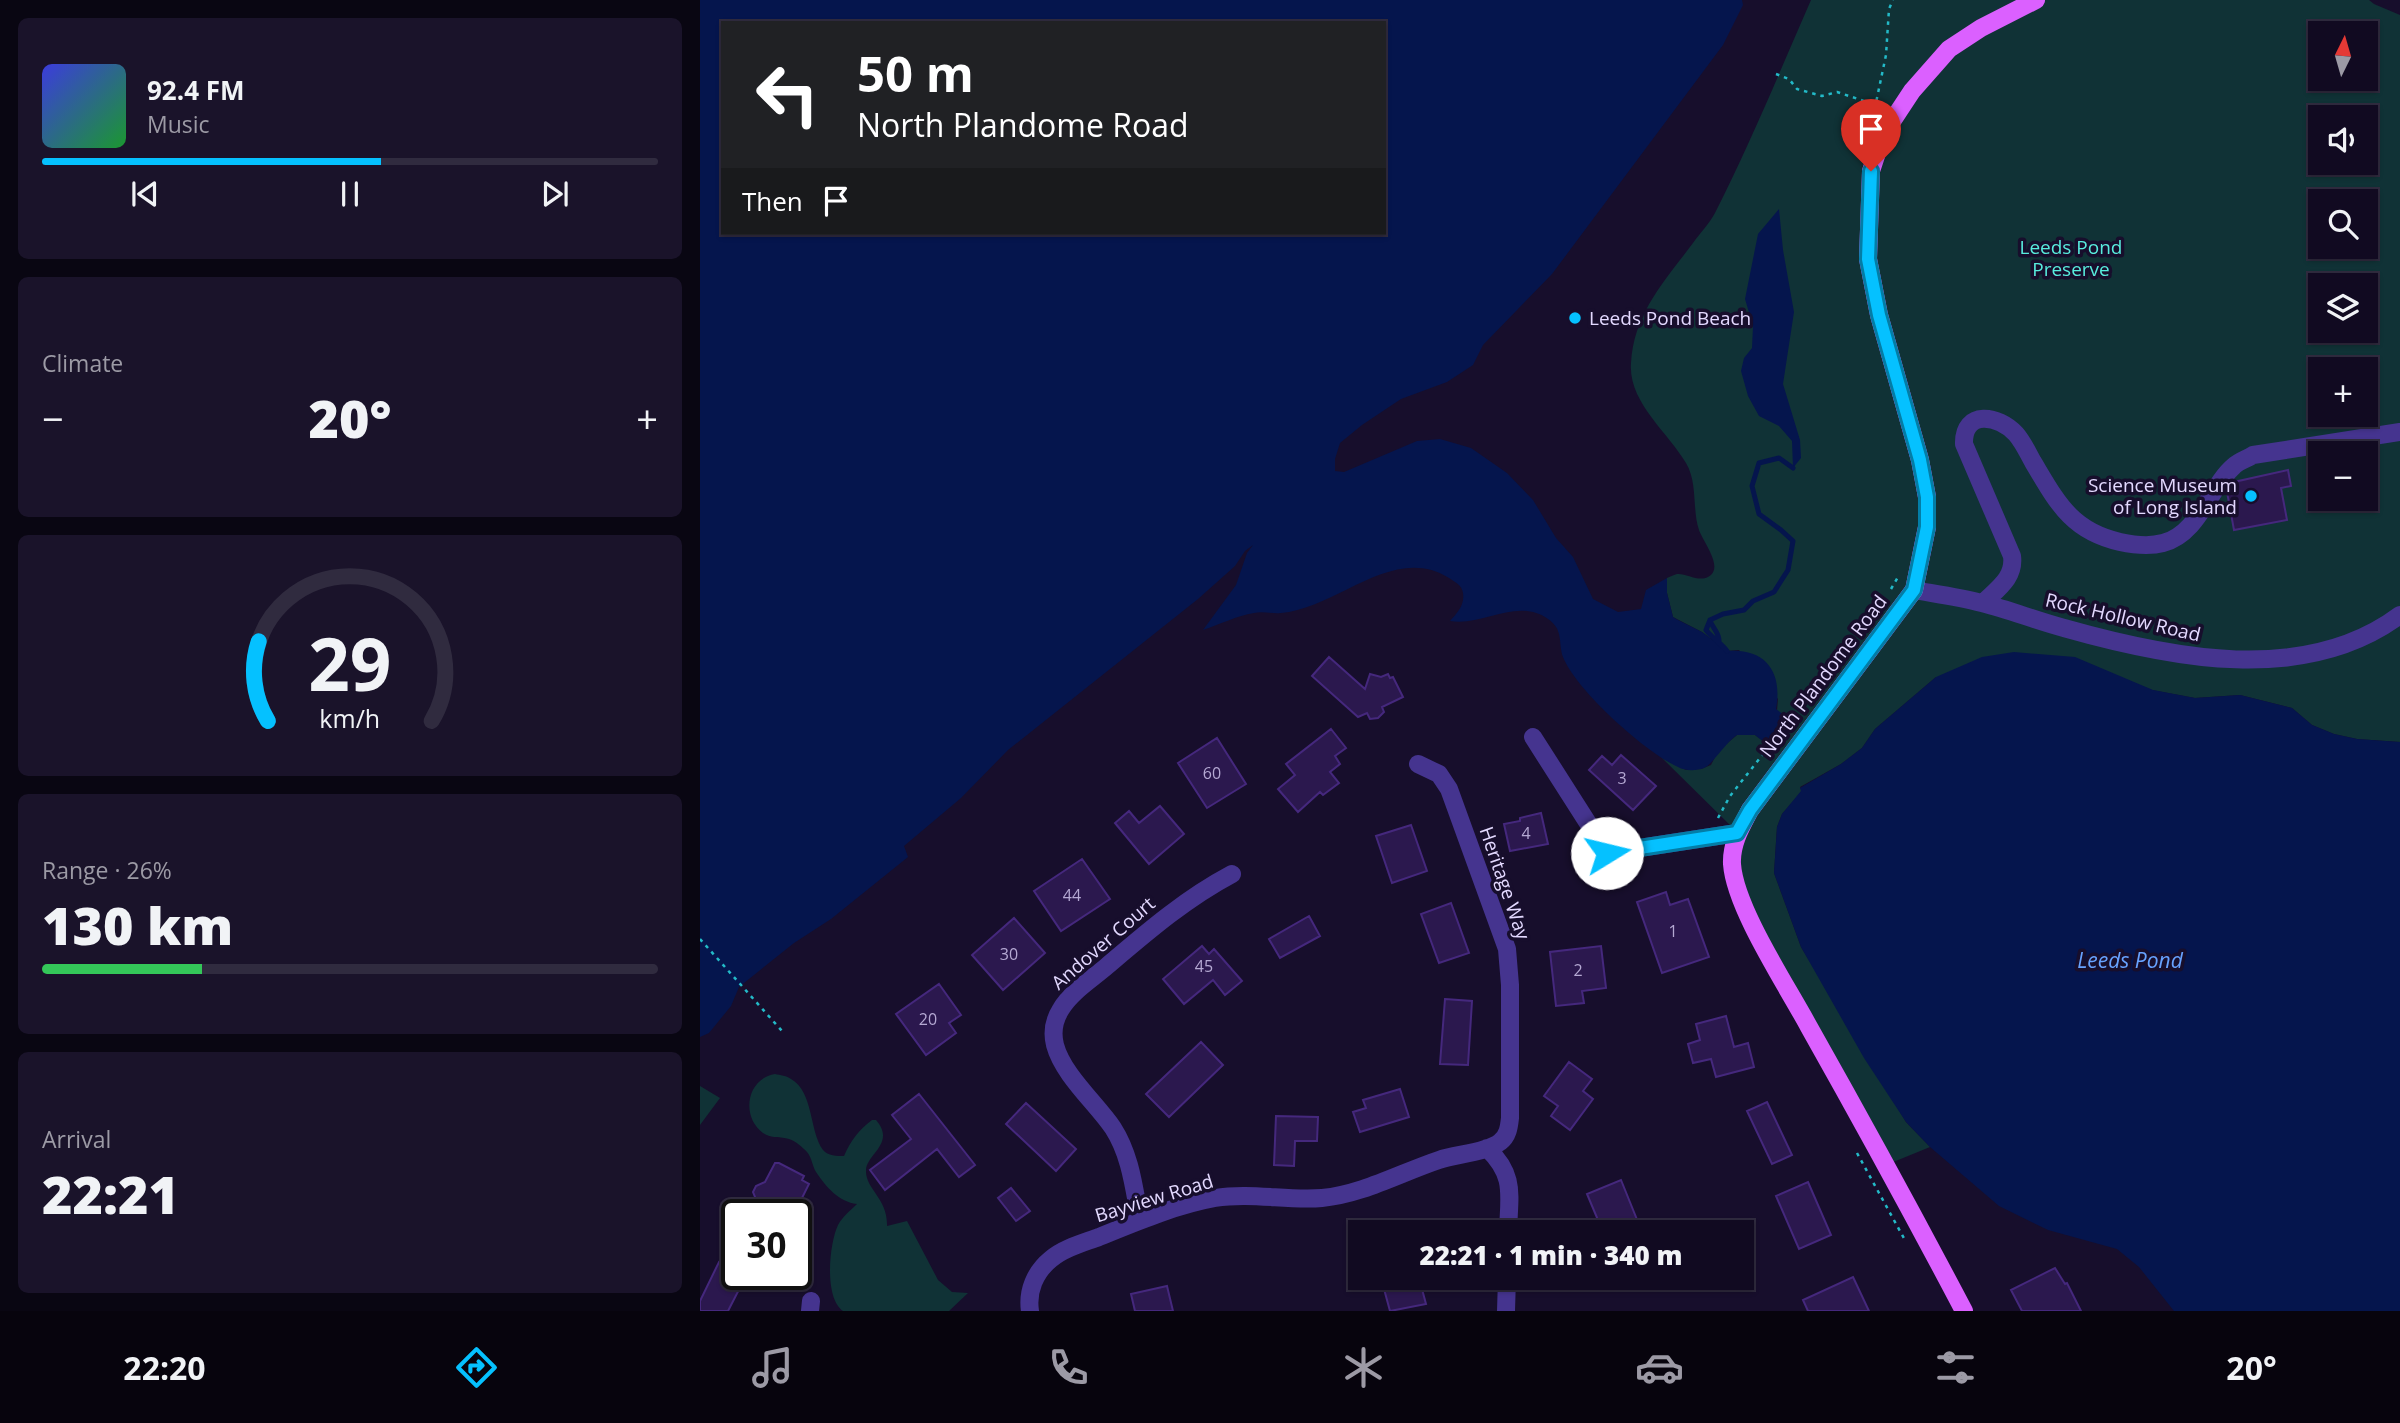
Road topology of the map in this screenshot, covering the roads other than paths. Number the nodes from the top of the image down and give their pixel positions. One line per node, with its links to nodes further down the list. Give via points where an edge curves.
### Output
1 (2036, 0): 3 (main road, North Plandome Road, via 1949,49 1912,91 1883,135 1871,171 1868,259 1927,497 1927,527)
2 (2400, 432): 4 (street, via 2253,455 2235,465 2205,509 2183,531 2165,543 2138,546 2085,530 2057,502 2017,435 2001,421 1977,419 1968,424 1964,444 2013,565)
3 (1914, 590): 4 (street, Rock Hollow Road); 8 (main road, North Plandome Road)
4 (1983, 603): 5 (street, Rock Hollow Road, via 2066,629 2159,650 2262,660 2312,654 2353,640)
5 (2400, 615)
6 (1533, 737): 8 (street, via 1607,853)
7 (1418, 764): 10 (street, Heritage Way, via 1438,774 1449,789 1507,949 1510,1118 1504,1139)
8 (1737, 833): 16 (main road, North Plandome Road, via 1732,863 1738,894)
9 (1232, 874): 11 (street, Andover Court, via 1177,907 1077,991 1061,1008 1054,1026 1062,1062 1124,1149)
10 (1486, 1148): 11 (street, Bayview Road, via 1440,1159 1339,1195 1216,1198); 12 (street, via 1508,1178)
11 (1140, 1220): 14 (street, Bayview Road, via 1051,1259 1036,1275 1029,1293)
12 (1508, 1220)
13 (1507, 1290): 15 (street)
14 (1030, 1311)
15 (1506, 1311)
16 (1964, 1311)

